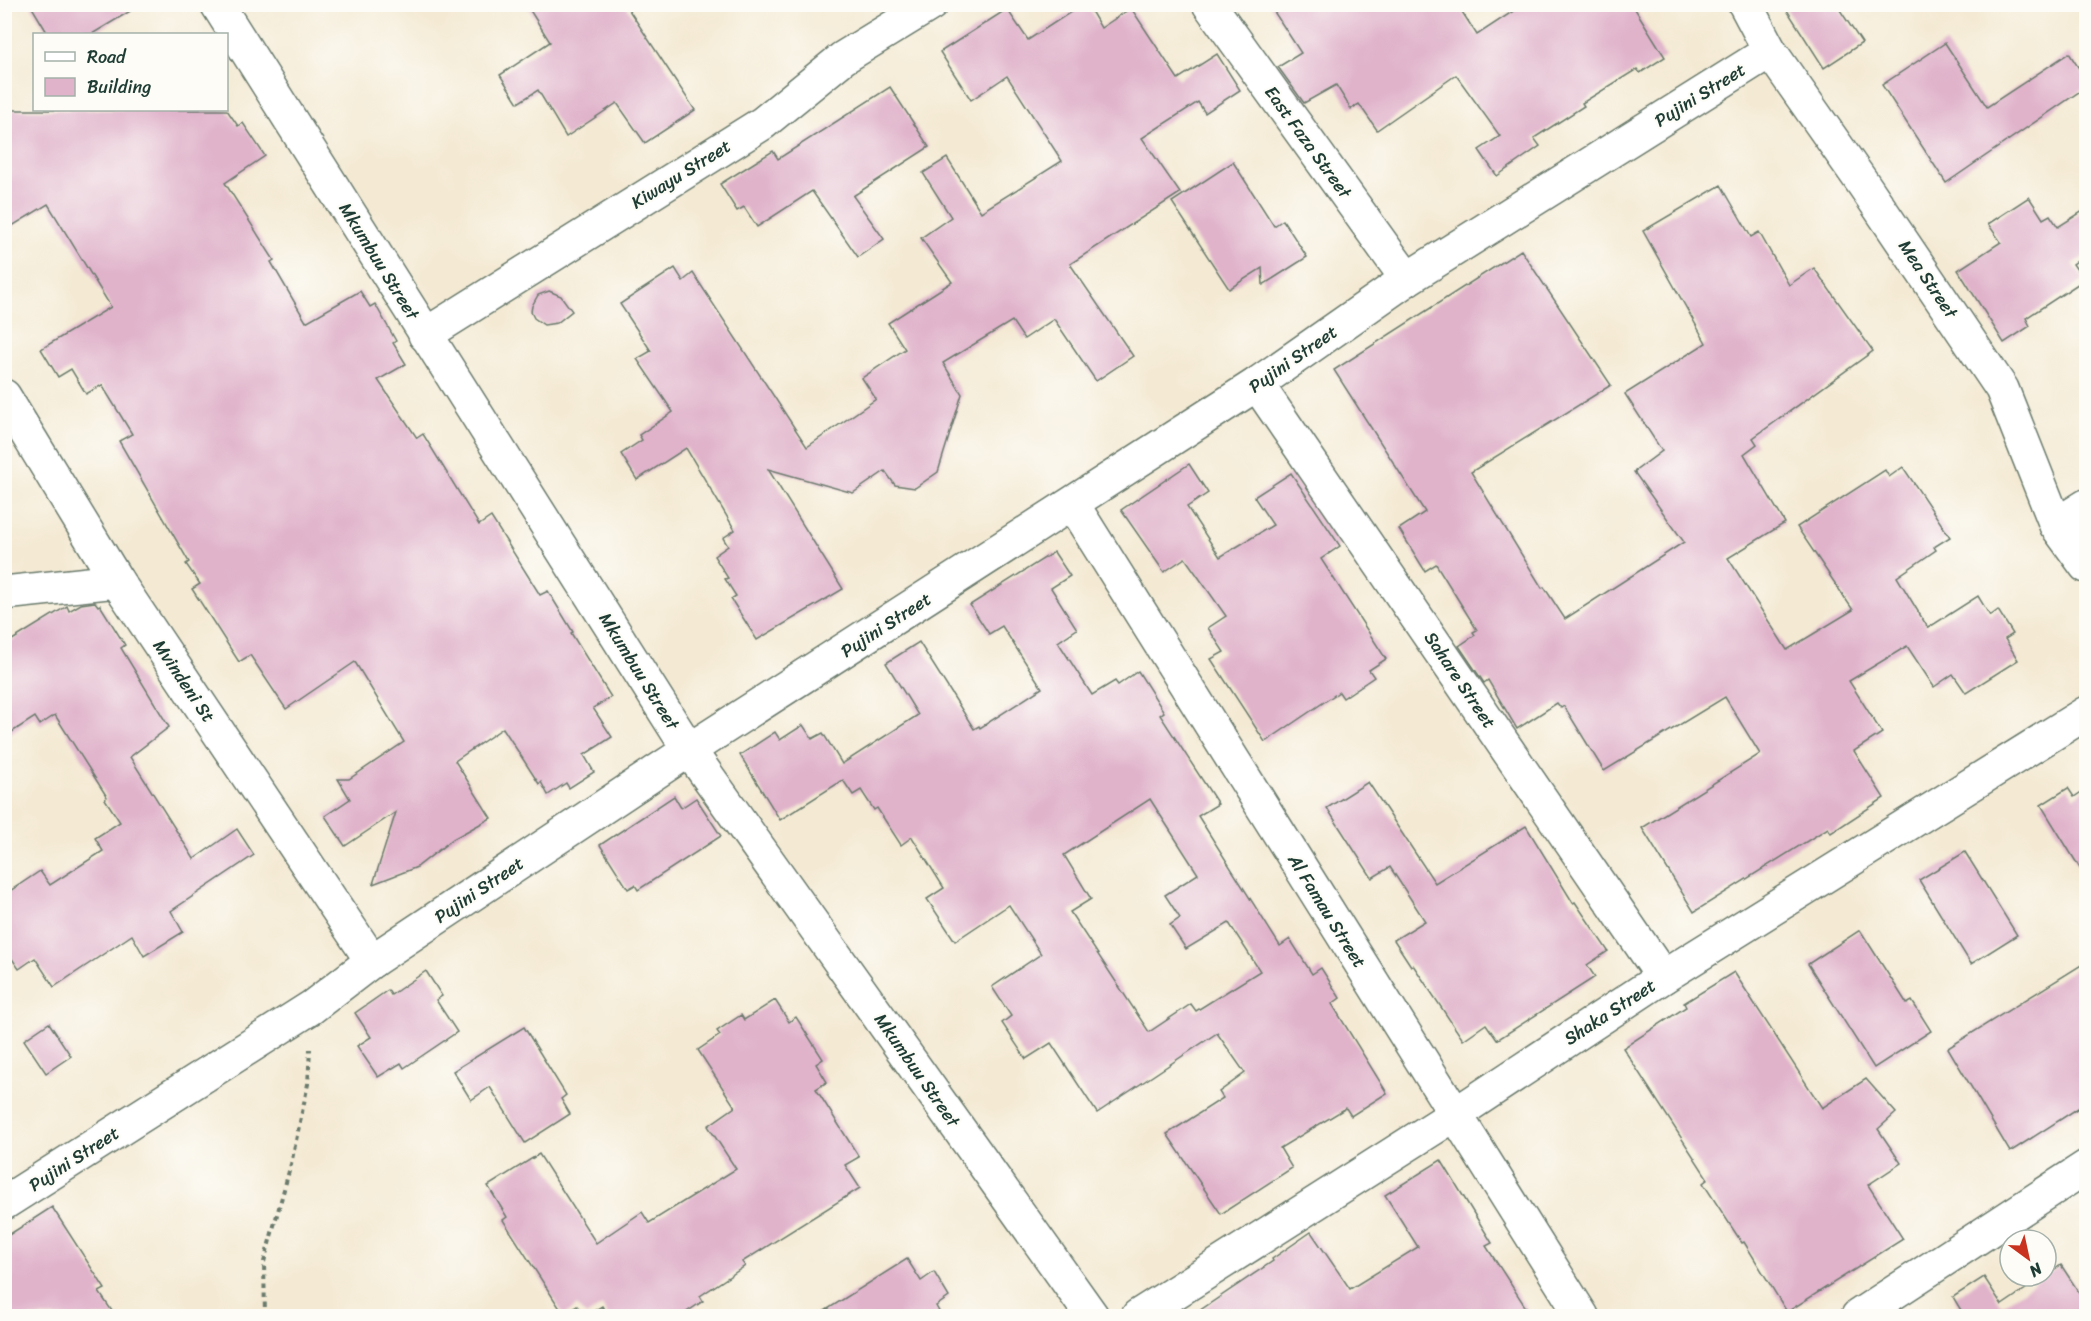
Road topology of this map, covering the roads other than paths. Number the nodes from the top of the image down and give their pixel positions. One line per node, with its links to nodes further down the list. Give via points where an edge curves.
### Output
1 (218, 4): 7 (street, Mkumbuu Street)
2 (931, 4): 7 (street, Kiwayu Street, via 843,58 763,123)
3 (1209, 4): 6 (street, East Faza Street)
4 (1745, 4): 5 (street, Mea Street)
5 (1770, 51): 6 (street, Pujini Street); 12 (street, Mea Street, via 2002,389)
6 (1407, 279): 8 (street, Pujini Street)
7 (425, 334): 17 (street, Mkumbuu Street)
8 (1257, 384): 10 (street, Pujini Street); 19 (street, Sahare Street)
9 (4, 396): 14 (street, Mvindeni St)
10 (1073, 504): 17 (street, Pujini Street); 20 (street, Al Famau Street)
11 (2086, 506): 12 (street)
12 (2056, 525): 13 (street, Mea Street)
13 (2086, 566)
14 (117, 581): 15 (street); 18 (street, Mvindeni St)
15 (4, 593)
16 (2086, 713): 19 (street, Shaka Street)
17 (689, 750): 18 (street, Pujini Street); 23 (street, Mkumbuu Street)
18 (372, 961): 22 (street, Pujini Street, via 312,1007)
19 (1663, 977): 20 (street, Shaka Street)
20 (1454, 1115): 24 (street, Shaka Street); 25 (street, Al Famau Street)
21 (2086, 1167): 26 (street)
22 (4, 1203)
23 (1092, 1317)
24 (1138, 1317)
25 (1582, 1317)
26 (1858, 1317)

